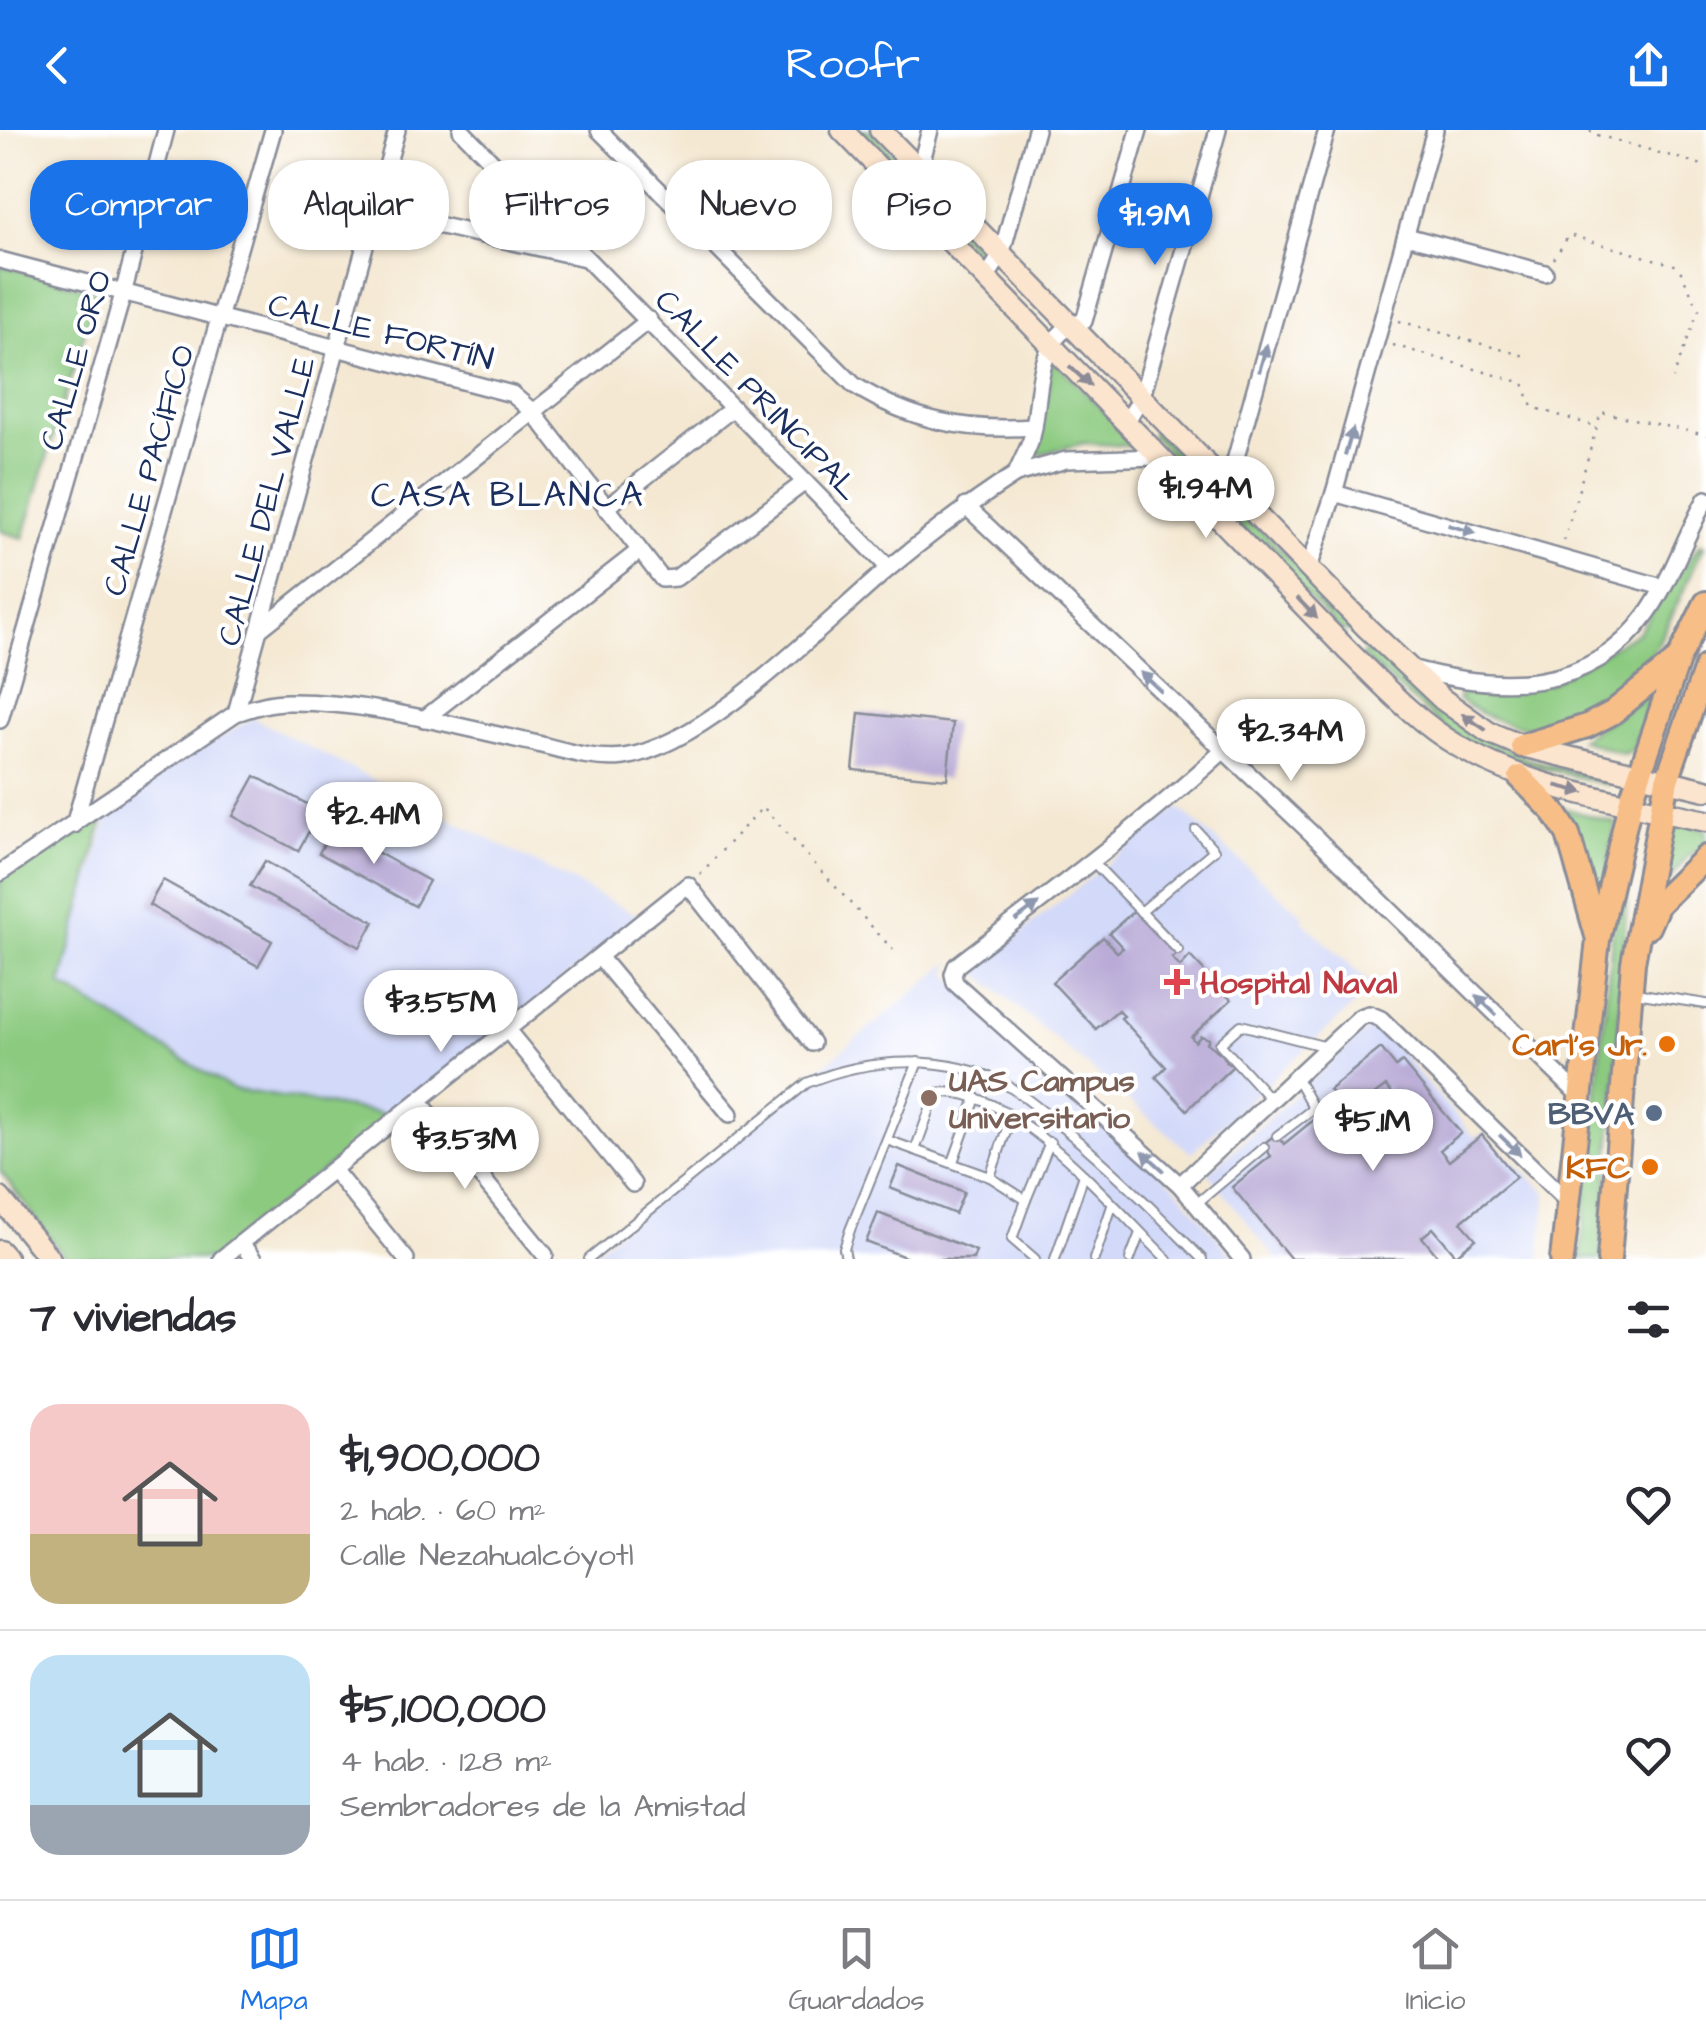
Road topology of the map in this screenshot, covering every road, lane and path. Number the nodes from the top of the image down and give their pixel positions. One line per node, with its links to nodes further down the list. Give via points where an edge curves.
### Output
1 (166, 130): 28 (street, CALLE ORO)
2 (273, 130): 30 (street, CALLE PACÍFICO)
3 (398, 130): 15 (street, CALLE DEL VALLE)
4 (599, 130): 42 (street, via 854,385 922,418 968,428)
5 (842, 130): 27 (main road)
6 (880, 130): 16 (main road)
7 (930, 130): 17 (street)
8 (1036, 130): 23 (street)
9 (1139, 130): 32 (street, via 1084,321)
10 (1218, 130): 38 (street)
11 (1327, 130): 48 (street, one-way to 11)
12 (1435, 130): 20 (street)
13 (468, 132): 24 (street, CALLE PRINCIPAL)
14 (1590, 132): 18 (path)
15 (389, 160)
16 (908, 160)
17 (922, 160)
18 (1706, 166)
19 (449, 228): 24 (street)
20 (1406, 236): 26 (street); 29 (street)
21 (986, 240): 23 (main road)
22 (364, 250): 35 (street, CALLE DEL VALLE)
23 (1001, 255): 27 (street); 32 (main road)
24 (586, 258): 31 (street, CALLE PRINCIPAL)
25 (0, 260): 28 (street, CALLE FORTÍN)
26 (1545, 273): 37 (path, via 1569,235 1678,266 1699,309)
27 (986, 278): 34 (main road)
28 (123, 294): 30 (street, CALLE FORTÍN); 67 (street, CALLE ORO)
29 (1383, 317): 33 (street); 36 (path)
30 (220, 319): 35 (street, CALLE FORTÍN); 77 (street, CALLE PACÍFICO)
31 (649, 320): 39 (street, CALLE PRINCIPAL); 40 (street)
32 (1072, 324): 34 (street); 38 (main road)
33 (1377, 340): 43 (path, via 1523,383 1532,407); 49 (street, one-way to 33)
34 (1050, 348): 41 (main road, one-way to 41); 42 (street)
35 (337, 349): 40 (street, CALLE FORTÍN, via 496,387); 60 (street, CALLE DEL VALLE)
36 (1525, 356)
37 (1673, 378)
38 (1142, 396): 41 (street); 48 (main road)
39 (733, 408): 47 (street, CALLE PRINCIPAL); 52 (street)
40 (533, 412): 52 (street, CALLE FORTÍN); 60 (street)
41 (1128, 421): 45 (main road)
42 (1034, 427): 46 (street)
43 (1597, 427): 44 (path, via 1601,412); 54 (path)
44 (1706, 435)
45 (1159, 457): 46 (street, via 1066,460); 61 (main road, one-way to 61)
46 (1016, 474): 51 (street)
47 (805, 482): 53 (street, CALLE FORTÍN, via 676,578 662,579); 55 (street, CALLE PRINCIPAL)
48 (1228, 486): 56 (main road)
49 (1334, 493): 54 (street, one-way to 54); 56 (street)
50 (1706, 498): 57 (street)
51 (966, 506): 55 (street); 69 (street, one-way to 51)
52 (606, 508): 53 (street, CALLE FORTÍN)
53 (638, 551): 66 (street)
54 (1559, 556): 57 (street)
55 (889, 568): 66 (street, via 685,736 644,752 620,758 585,754)
56 (1309, 568): 59 (main road)
57 (1662, 587): 63 (street, via 1630,635 1576,671 1542,681 1480,684)
58 (1706, 603): 62 (main road)
59 (1367, 628): 61 (main road); 63 (main road)
60 (259, 630): 65 (street, CALLE DEL VALLE)
61 (1348, 651): 71 (main road, via 1457,746)
62 (1678, 660): 68 (main road, via 1612,714); 70 (main road)
63 (1410, 668): 68 (main road, one-way to 63, via 1468,719)
64 (1706, 668): 72 (main road)
65 (236, 714): 66 (street, via 285,701); 77 (street)
66 (424, 719)
67 (0, 720)
68 (1522, 746): 70 (main road)
69 (1224, 750): 80 (street); 97 (street, one-way to 69)
70 (1639, 774): 72 (main road); 74 (main road)
71 (1520, 777): 74 (main road, one-way to 74); 84 (main road, via 1568,834)
72 (1667, 780): 73 (main road); 75 (main road)
73 (1706, 790)
74 (1630, 804): 75 (main road); 84 (main road)
75 (1659, 811): 76 (main road); 88 (main road)
76 (1706, 821)
77 (74, 826): 81 (street)
78 (1196, 830): 83 (lane, via 1214,850)
79 (1706, 856): 88 (main road, via 1658,904)
80 (1093, 862): 83 (lane); 112 (street, one-way to 80, via 953,974)
81 (0, 873)
82 (688, 886): 85 (path, via 763,807); 87 (street); 92 (street)
83 (1142, 912): 86 (lane)
84 (1598, 940): 97 (main road)
85 (892, 950)
86 (1178, 950)
87 (600, 958): 91 (street); 100 (street)
88 (1632, 963): 89 (main road)
89 (1630, 992): 90 (lane); 137 (main road)
90 (1706, 1004)
91 (508, 1031): 98 (street); 111 (street)
92 (812, 1044)
93 (1329, 1047): 95 (street); 99 (lane, via 1241,1025 1220,1044); 115 (street, one-way to 115, via 1360,1016 1381,1018)
94 (918, 1062): 103 (lane); 127 (lane, via 830,1073 807,1083); 134 (lane, via 1006,1086 1125,1179)
95 (1296, 1077): 99 (street); 102 (lane, via 1312,1106)
96 (976, 1098): 101 (lane); 106 (lane, via 955,1090 936,1093); 107 (lane)
97 (1581, 1098): 115 (main road)
98 (420, 1100): 108 (street); 121 (street)
99 (1273, 1102): 112 (street)
100 (730, 1114)
101 (1010, 1117): 104 (lane); 110 (lane)
102 (1278, 1136)
103 (887, 1140): 106 (lane); 128 (lane, via 850,1230)
104 (1050, 1142): 109 (lane); 114 (lane)
105 (1264, 1148): 116 (lane)
106 (915, 1150): 107 (lane)
107 (953, 1162): 110 (lane)
108 (334, 1171): 119 (street); 126 (street)
109 (1084, 1176): 117 (lane); 130 (lane)
110 (990, 1177): 114 (lane)
111 (633, 1184)
112 (1180, 1185): 116 (street)
113 (0, 1198): 123 (main road)
114 (1026, 1200): 129 (lane, via 1012,1240)
115 (1567, 1201): 136 (main road)
116 (1196, 1204): 135 (street)
117 (1112, 1206): 118 (lane); 131 (lane)
118 (1140, 1234): 132 (lane); 133 (lane)
119 (241, 1244): 124 (street); 125 (street)
120 (0, 1251): 122 (main road)
121 (545, 1254)
122 (7, 1259)
123 (50, 1259)
124 (221, 1259)
125 (253, 1259)
126 (406, 1259)
127 (589, 1259)
128 (846, 1259)
129 (1035, 1259)
130 (1055, 1259)
131 (1094, 1259)
132 (1130, 1259)
133 (1167, 1259)
134 (1202, 1259)
135 (1242, 1259)
136 (1562, 1259)
137 (1608, 1259)

